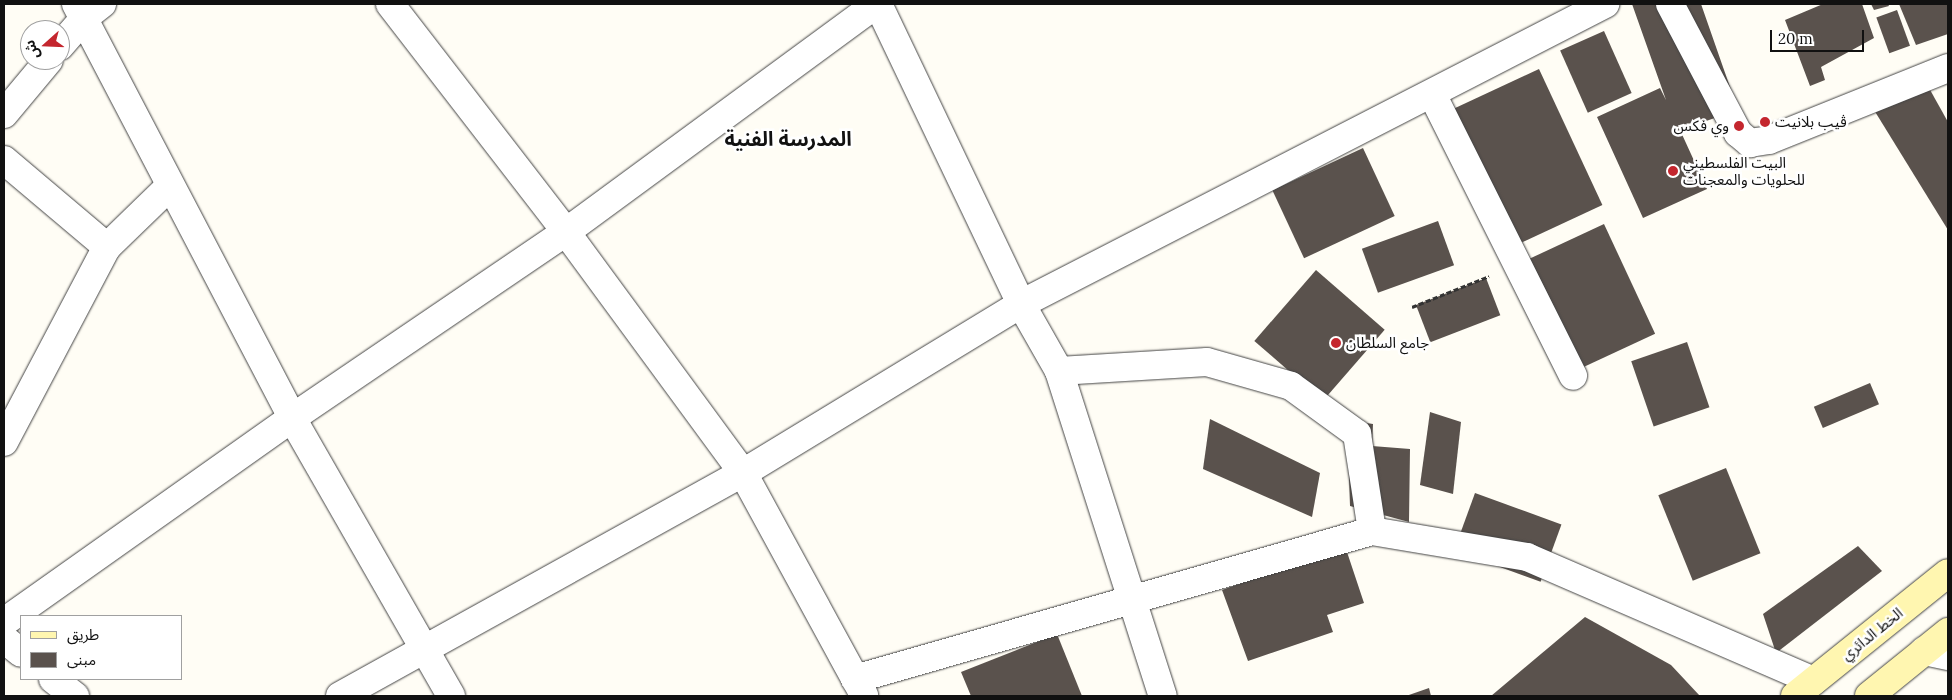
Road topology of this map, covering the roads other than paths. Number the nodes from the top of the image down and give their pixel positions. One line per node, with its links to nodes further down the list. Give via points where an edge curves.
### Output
1 (390, 4): 13 (street)
2 (877, 4): 13 (street); 15 (street)
3 (1605, 4): 9 (street)
4 (1670, 4): 7 (street, via 1738,133 1750,144 1769,140)
5 (87, 8): 6 (street); 12 (street)
6 (70, 32)
7 (1948, 68)
8 (41, 70): 10 (street)
9 (1432, 94): 15 (street); 17 (street)
10 (4, 114)
11 (4, 160): 14 (street)
12 (169, 187): 14 (street); 18 (street)
13 (566, 232): 18 (street); 20 (street)
14 (107, 247): 19 (street)
15 (1021, 304): 16 (street); 20 (street)
16 (1059, 371): 21 (street, via 1208,362 1291,386 1357,434); 23 (street)
17 (1573, 376)
18 (292, 418): 24 (street); 27 (street)
19 (4, 442)
20 (744, 473): 27 (street); 31 (street)
21 (1372, 531): 23 (street); 32 (street, via 1528,557)
22 (1948, 573): 32 (main road, الخط الدائري)
23 (1134, 601): 31 (street); 36 (street)
24 (4, 622)
25 (1948, 632): 29 (main road)
26 (4, 639): 28 (street)
27 (425, 648): 34 (street); 35 (street)
28 (20, 652)
29 (1936, 654): 37 (main road)
30 (55, 680): 33 (street)
31 (860, 688)
32 (1804, 689)
33 (75, 696)
34 (340, 696)
35 (451, 696)
36 (1164, 696)
37 (1869, 696)

